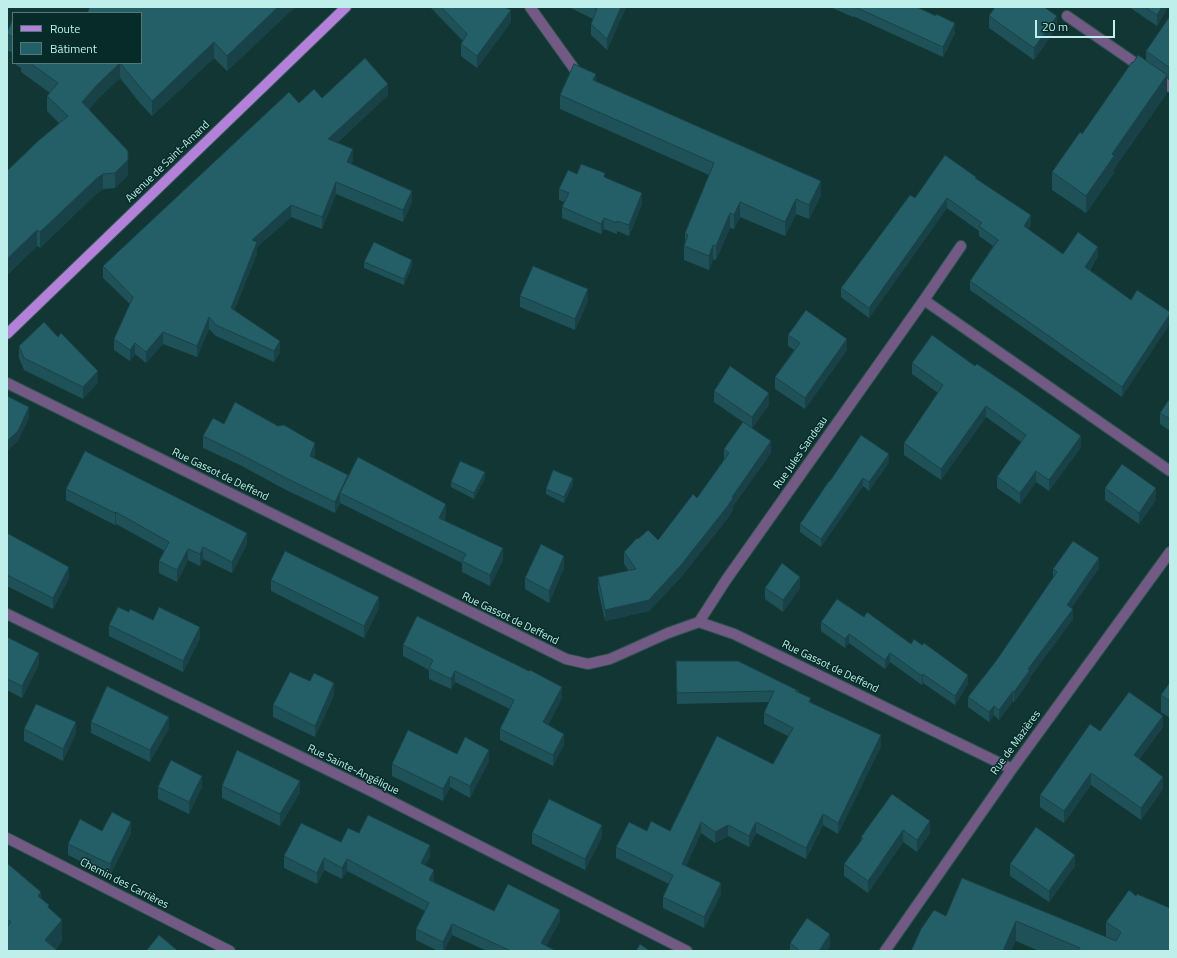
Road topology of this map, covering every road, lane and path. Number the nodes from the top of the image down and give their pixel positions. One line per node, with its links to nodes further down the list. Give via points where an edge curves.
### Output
1 (346, 7): 8 (main road, Avenue de Saint-Amand)
2 (530, 7): 4 (street, via 578,74)
3 (1067, 16): 5 (street)
4 (592, 80)
5 (1170, 87)
6 (961, 246): 7 (street, Rue Jules Sandeau)
7 (924, 300): 10 (street); 13 (street, Rue Jules Sandeau)
8 (7, 334)
9 (7, 383): 13 (street, Rue Gassot de Deffend, via 566,659 588,664 610,659)
10 (1170, 471)
11 (1170, 552): 14 (street, Rue de Mazières)
12 (7, 614): 17 (street, Rue Sainte-Angélique, via 367,789)
13 (699, 622): 14 (street, Rue Gassot de Deffend, via 734,634)
14 (1012, 769): 18 (street, Rue de Mazières)
15 (7, 838): 16 (street, Chemin des Carrières)
16 (230, 951)
17 (687, 951)
18 (884, 951)

